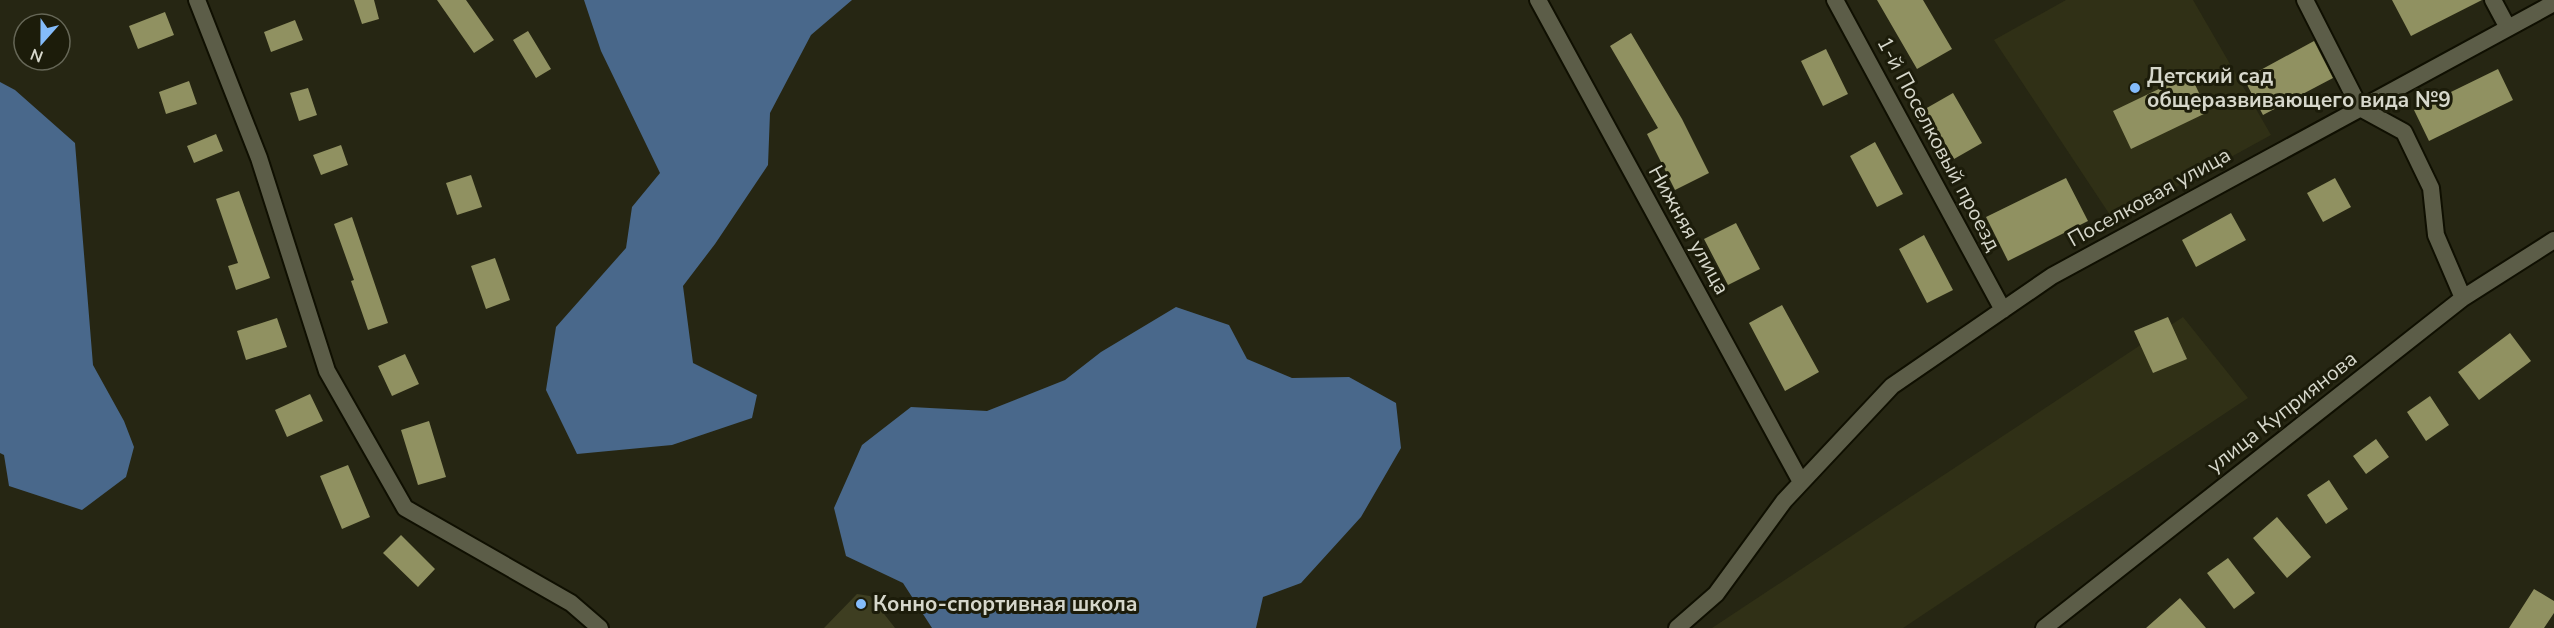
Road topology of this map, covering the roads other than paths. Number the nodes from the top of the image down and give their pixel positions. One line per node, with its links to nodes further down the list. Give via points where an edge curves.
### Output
1 (197, 0): 13 (street, via 259,158 327,371 405,508 571,603)
2 (1538, 0): 12 (street, Нижняя улица)
3 (1835, 0): 11 (street, 1-й Поселковый проезд)
4 (2305, 0): 8 (street)
5 (2493, 0): 7 (street)
6 (2554, 3): 7 (street, Поселковая улица)
7 (2508, 28): 8 (street, Поселковая улица)
8 (2360, 108): 10 (street, via 2403,132 2431,188 2436,235); 11 (street, Поселковая улица, via 2052,276)
9 (2554, 240): 10 (street, улица Куприянова)
10 (2463, 298): 15 (street, улица Куприянова)
11 (2003, 310): 12 (street, Поселковая улица, via 1893,386)
12 (1802, 482): 14 (street, Поселковая улица, via 1716,594)
13 (600, 628)
14 (1677, 628)
15 (2044, 628)

